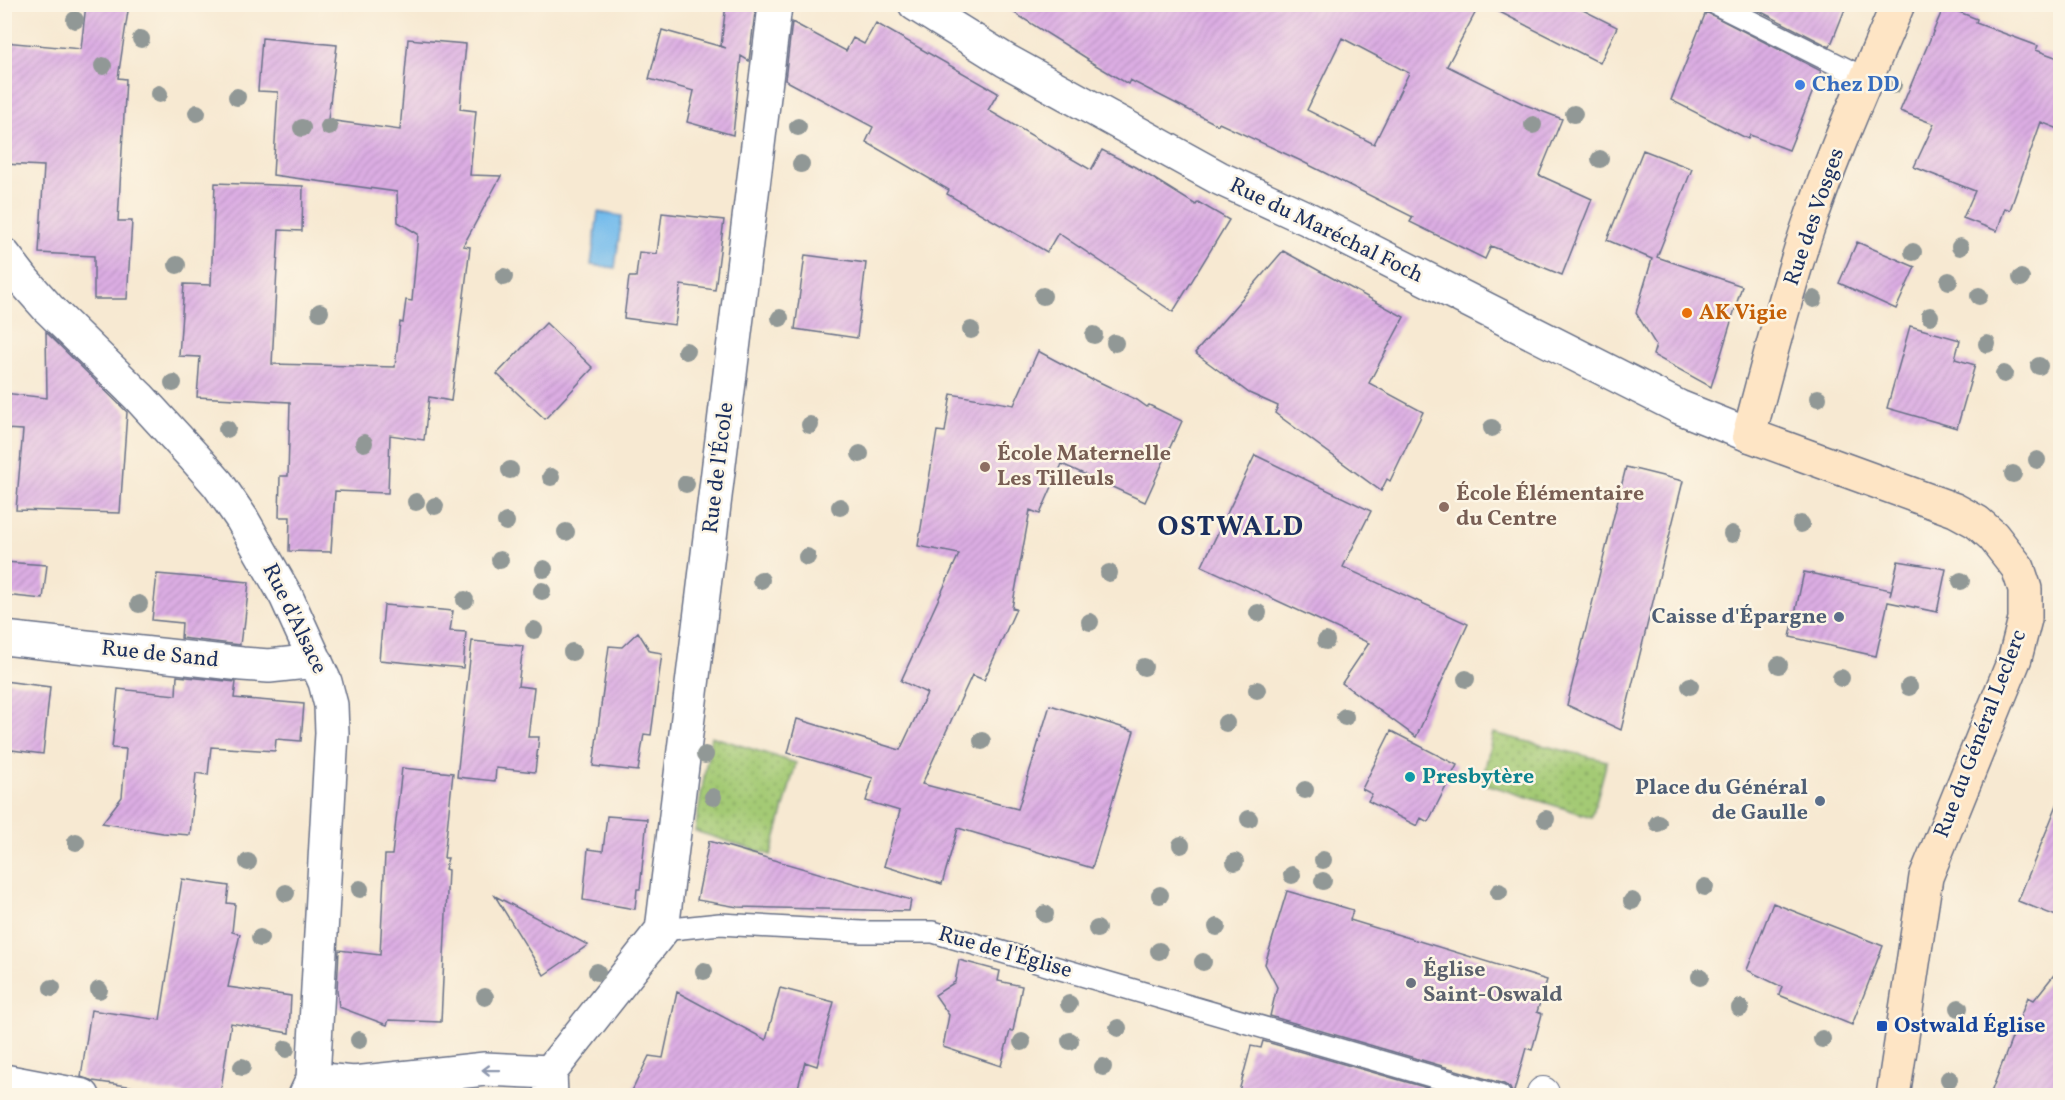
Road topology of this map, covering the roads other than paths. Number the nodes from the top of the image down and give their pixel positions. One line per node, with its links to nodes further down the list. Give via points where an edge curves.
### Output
1 (915, 4): 7 (street, Rue du Maréchal Foch, via 1005,60 1219,178 1308,219 1678,407)
2 (1716, 4): 5 (lane)
3 (1898, 4): 5 (main road, Rue des Vosges)
4 (775, 6): 10 (street, Rue de l'École)
5 (1866, 79): 7 (main road, Rue des Vosges, via 1806,233)
6 (4, 255): 9 (street, Rue d'Alsace, via 48,308 139,397 218,484 280,586)
7 (1749, 435): 16 (main road, Rue du Général Leclerc, via 1955,510 1977,522 2007,551 2025,589 2025,619 2014,658 1926,877)
8 (4, 638): 9 (street, Rue de Sand, via 269,666)
9 (316, 661): 13 (street, Rue d'Alsace, via 331,705 332,733)
10 (662, 930): 12 (street); 15 (lane, Rue de l'Église, via 720,924 933,932)
11 (4, 1081): 14 (street)
12 (550, 1084): 13 (street, Rue d'Alsace, one-way to 13, via 484,1069)
13 (309, 1087)
14 (82, 1095)
15 (1500, 1095)
16 (1893, 1095)

